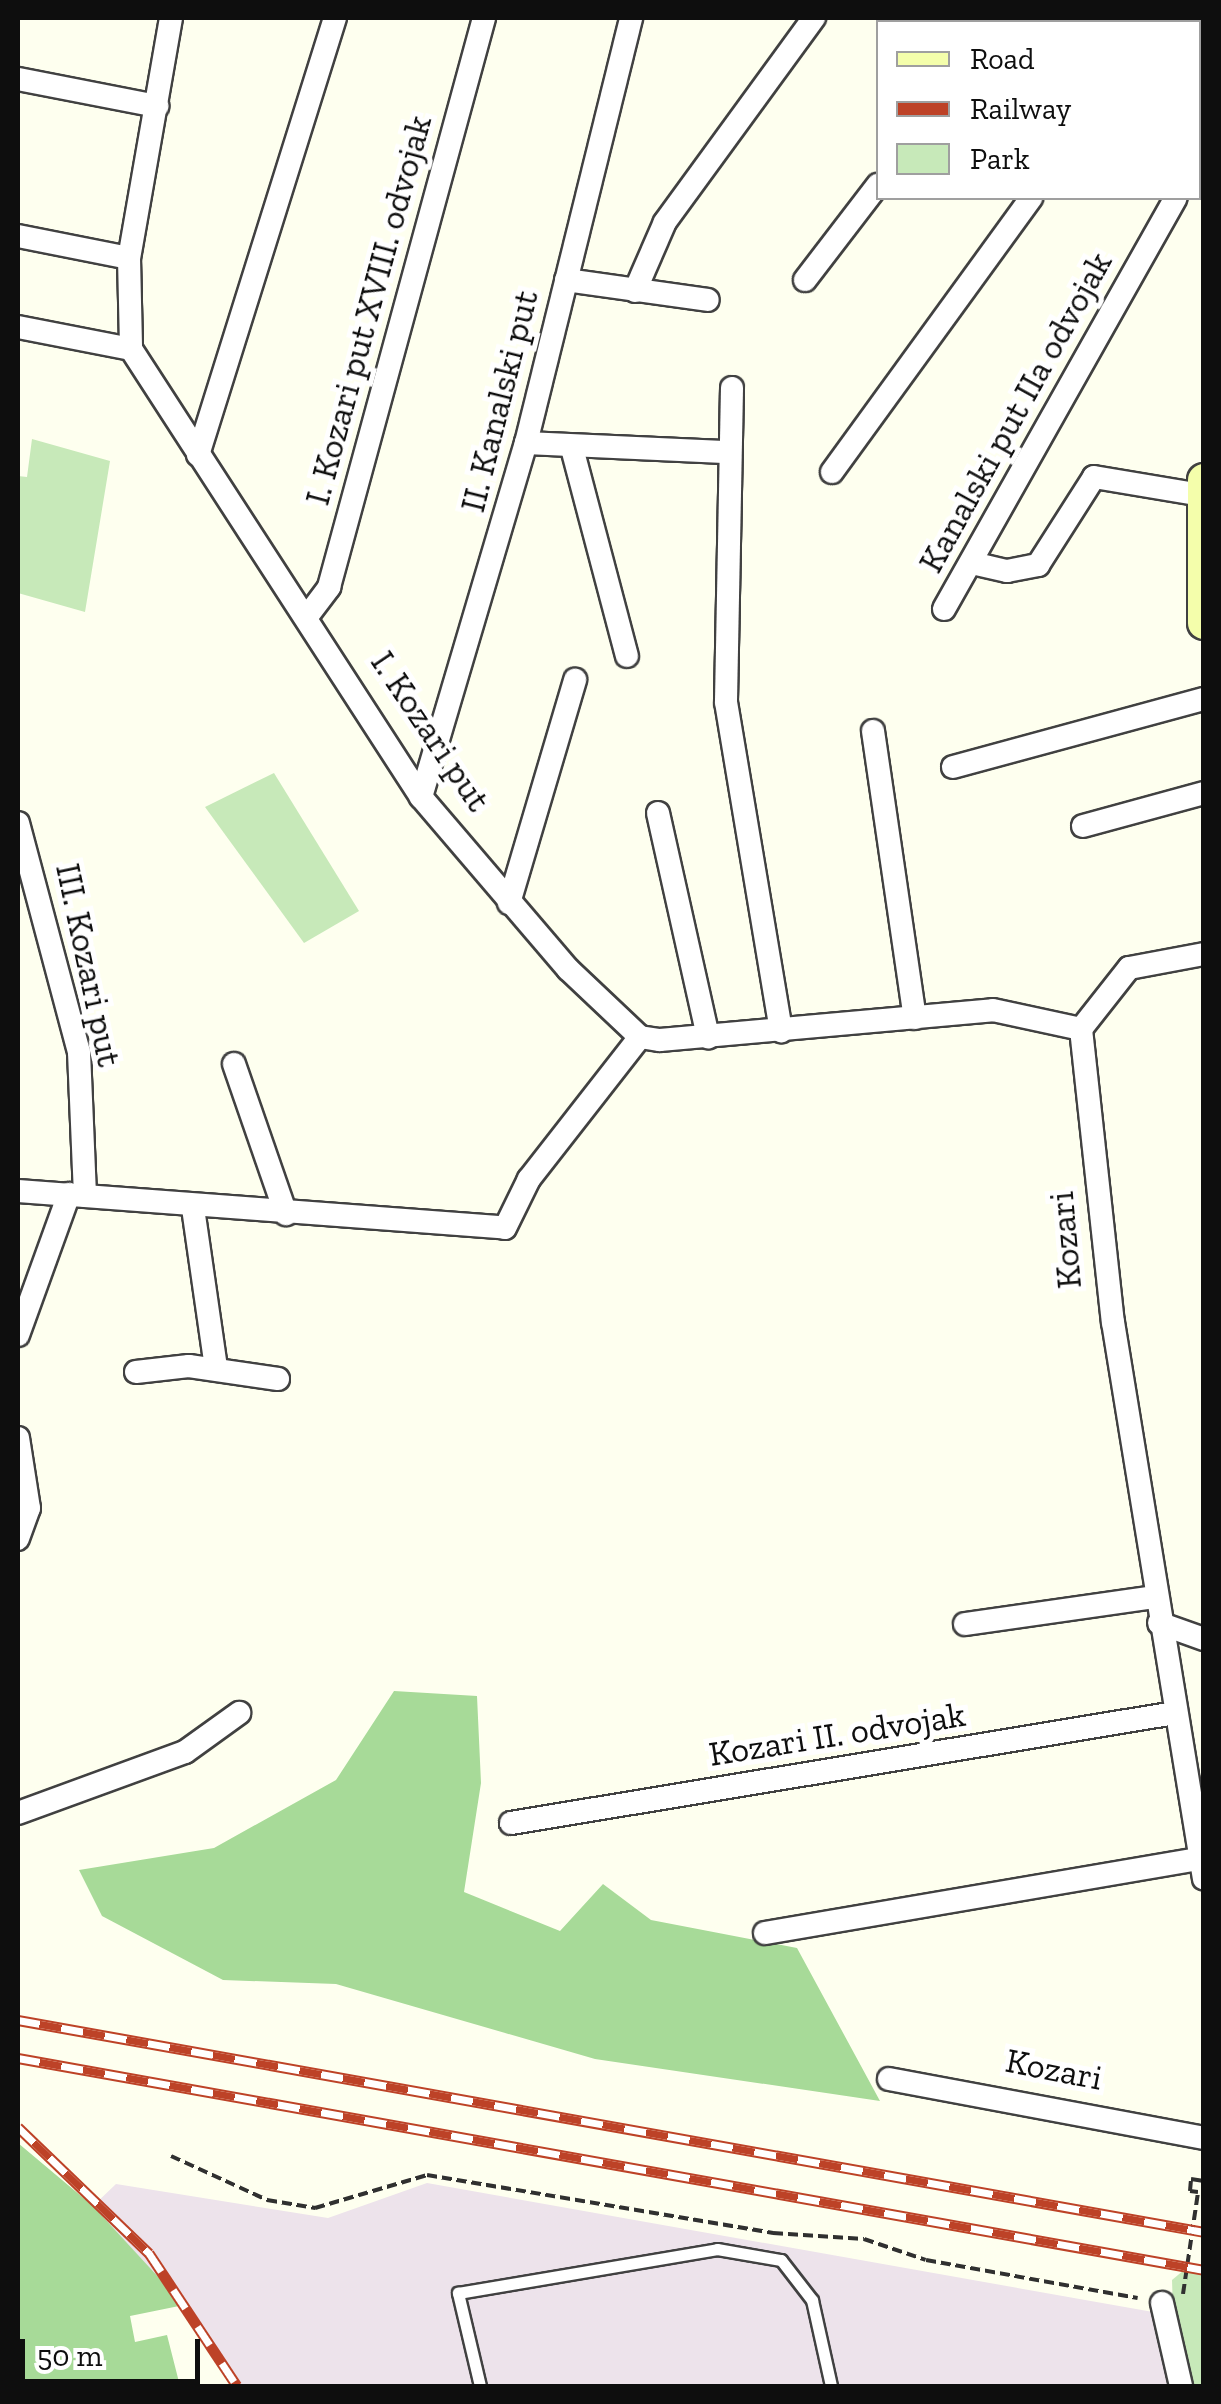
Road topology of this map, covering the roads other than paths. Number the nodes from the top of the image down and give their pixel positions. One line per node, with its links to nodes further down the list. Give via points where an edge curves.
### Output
1 (172, 18): 7 (street)
2 (335, 18): 23 (street)
3 (484, 18): 28 (street, I. Kozari put XVIII. odvojak, via 328,588)
4 (814, 18): 15 (street, via 665,222)
5 (626, 19): 13 (street, II. Kanalski put)
6 (18, 79): 7 (street)
7 (156, 106): 12 (street)
8 (876, 188): 14 (street)
9 (1031, 200): 24 (street)
10 (1175, 200): 26 (street, Kanalski put IIa odvojak)
11 (18, 236): 12 (street)
12 (130, 258): 18 (street)
13 (566, 280): 15 (street); 20 (street, II. Kanalski put)
14 (805, 280)
15 (635, 291): 16 (street)
16 (708, 300)
17 (18, 327): 18 (street)
18 (131, 348): 23 (street, I. Kozari put)
19 (732, 388): 22 (street)
20 (526, 443): 21 (street); 36 (street, II. Kanalski put)
21 (572, 448): 22 (street); 30 (street)
22 (724, 452): 44 (street, via 733,778)
23 (198, 455): 28 (street, I. Kozari put)
24 (832, 472)
25 (1203, 487): 26 (street, via 1094,476 1038,565); 29 (street)
26 (972, 564): 27 (street, Kanalski put IIa odvojak)
27 (944, 609)
28 (308, 614): 36 (street, I. Kozari put)
29 (1204, 623)
30 (627, 656)
31 (574, 680): 40 (street)
32 (1204, 699): 34 (street)
33 (874, 731): 42 (street)
34 (953, 768)
35 (1204, 793): 39 (street)
36 (420, 798): 40 (street, I. Kozari put)
37 (658, 813): 46 (street)
38 (18, 823): 49 (street, III. Kozari put, via 79,1052)
39 (1083, 826)
40 (509, 903): 45 (street, I. Kozari put)
41 (1204, 954): 43 (street, via 1129,968)
42 (916, 1018): 43 (street, via 993,1010); 44 (street)
43 (1081, 1030): 58 (street, Kozari)
44 (781, 1032): 46 (street)
45 (640, 1037): 46 (street); 51 (street, via 529,1179 505,1228)
46 (708, 1037)
47 (234, 1064): 51 (street)
48 (18, 1191): 49 (street)
49 (77, 1195): 50 (street); 52 (street)
50 (194, 1208): 51 (street); 53 (street)
51 (286, 1214)
52 (18, 1335)
53 (216, 1368): 54 (street); 55 (street)
54 (136, 1372)
55 (278, 1380)
56 (18, 1438): 57 (street, via 30,1508)
57 (18, 1539)
58 (1155, 1597): 59 (street, Kozari); 60 (street)
59 (1160, 1623): 61 (street); 62 (street, Kozari)
60 (965, 1624)
61 (1204, 1639)
62 (1175, 1713): 64 (street, Kozari); 66 (street, Kozari II. odvojak)
63 (239, 1714): 65 (street, via 185,1752)
64 (1198, 1805): 67 (street, Kozari)
65 (18, 1813)
66 (511, 1823)
67 (1202, 1869): 68 (street, Kozari)
68 (764, 1933)
69 (889, 2079): 70 (street, Kozari)
70 (1204, 2138)
71 (1162, 2303): 74 (street)
72 (480, 2386): 73 (lane, via 458,2293 717,2249 781,2260 812,2300)
73 (832, 2386)
74 (1181, 2386)

